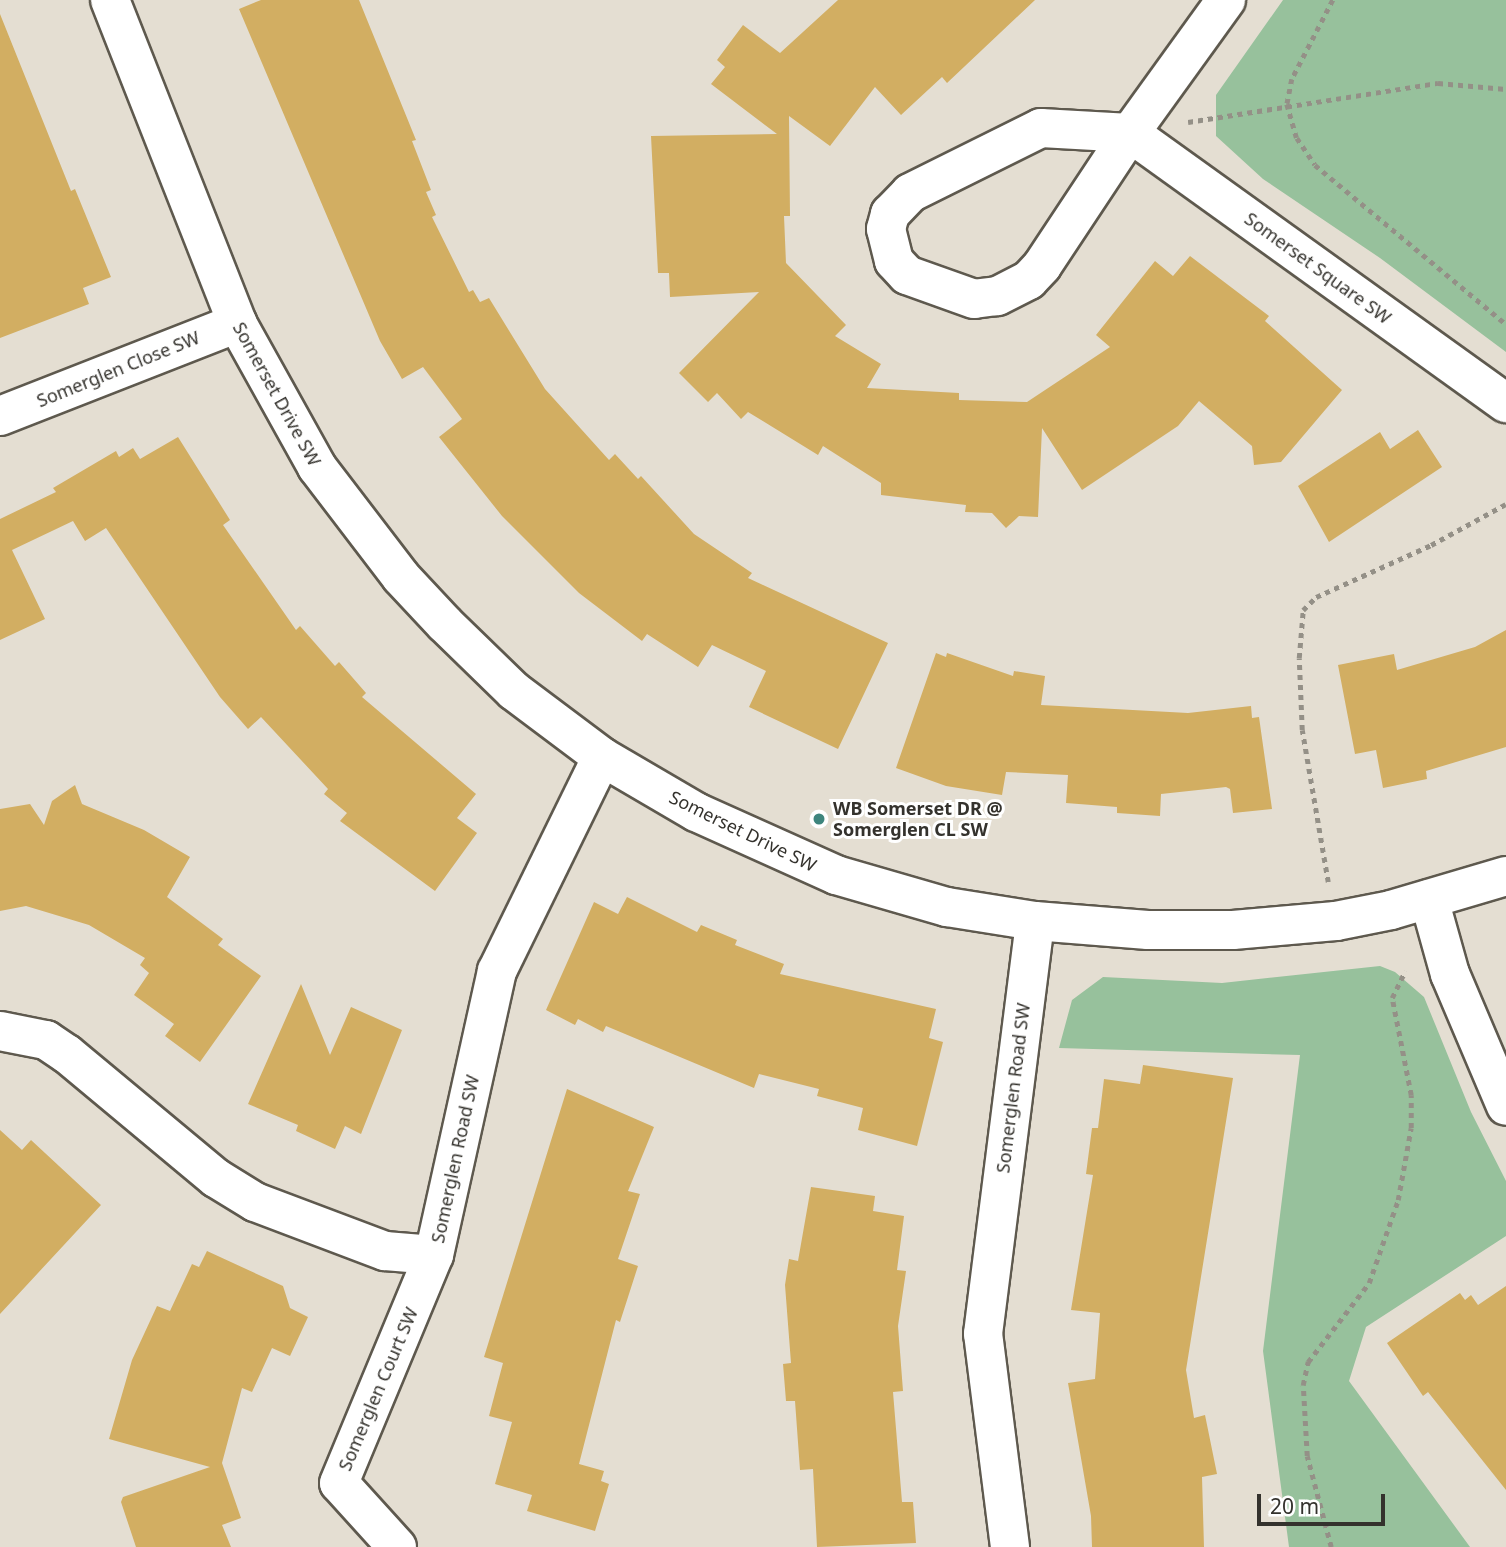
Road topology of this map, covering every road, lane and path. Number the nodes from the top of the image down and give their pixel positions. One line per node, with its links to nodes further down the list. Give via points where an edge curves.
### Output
1 (110, 0): 7 (street, Somerset Drive SW)
2 (1226, 0): 6 (street)
3 (1333, 0): 5 (path, via 1303,51)
4 (1506, 89): 5 (path, via 1438,83)
5 (1287, 104): 6 (path); 8 (path, via 1297,138 1315,165)
6 (1130, 133): 6 (street, via 1041,128 910,193 890,215 886,229 894,261 907,275 974,299 1013,290 1042,266); 9 (street, Somerset Square SW)
7 (237, 323): 10 (street, Somerglen Close SW); 12 (street, Somerset Drive SW, via 317,467 401,577 514,691)
8 (1506, 324)
9 (1506, 402)
10 (0, 416)
11 (1506, 504): 17 (path, via 1431,545 1316,597 1303,610 1299,658 1303,730)
12 (603, 757): 16 (street, Somerset Drive SW, via 696,812 836,876 947,906); 20 (street, Somerglen Road SW, via 497,971)
13 (1506, 876): 14 (street, Somerset Drive SW)
14 (1429, 899): 15 (street, Somerset Drive SW); 19 (street, via 1450,974)
15 (1391, 910): 17 (street, Somerset Drive SW); 23 (path, via 1407,967 1392,998 1411,1095 1411,1128 1398,1200 1369,1283 1308,1362 1303,1385 1307,1456)
16 (1035, 921): 17 (street, Somerset Drive SW, via 1160,930); 22 (street, Somerglen Road SW, via 983,1334)
17 (1336, 921)
18 (0, 1031): 20 (street, Somerglen Road SW, via 46,1040 67,1054 216,1178 255,1202 385,1251)
19 (1506, 1106)
20 (434, 1255): 21 (street, Somerglen Court SW, via 339,1483)
21 (397, 1547)
22 (1010, 1547)
23 (1331, 1547)

